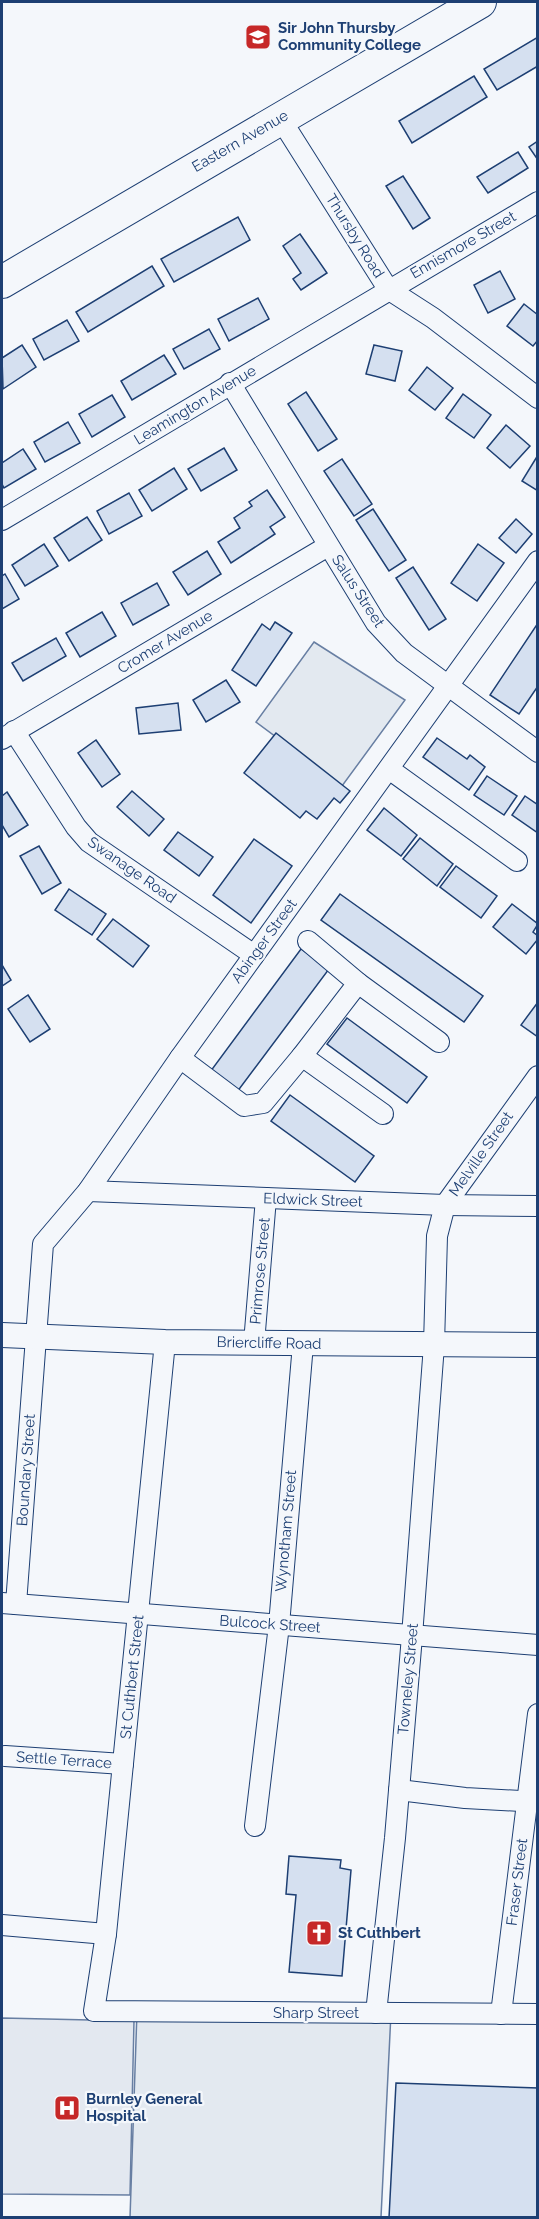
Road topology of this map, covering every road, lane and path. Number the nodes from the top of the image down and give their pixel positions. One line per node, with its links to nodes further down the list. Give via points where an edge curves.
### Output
1 (480, 2): 2 (highway, Eastern Avenue)
2 (280, 117): 4 (highway, Eastern Avenue); 5 (street, Thursby Road)
3 (537, 202): 5 (street, Ennismore Street)
4 (2, 282)
5 (388, 289): 6 (street, Leamington Avenue); 7 (street, Thursby Road, via 433,318)
6 (230, 384): 8 (street, Leamington Avenue); 9 (street, Salus Street)
7 (537, 398)
8 (2, 520)
9 (328, 546): 11 (street, Salus Street, via 376,623 404,653); 12 (street, Cromer Avenue)
10 (537, 561): 11 (street, Abinger Street)
11 (447, 686): 13 (street, Salus Street); 14 (street, Abinger Street)
12 (8, 735): 17 (street, Swanage Road, via 89,842)
13 (537, 752)
14 (389, 769): 15 (street); 17 (street, Abinger Street)
15 (517, 861)
16 (308, 941): 18 (street)
17 (254, 955): 21 (street, Abinger Street)
18 (358, 982): 19 (street); 20 (street)
19 (439, 1042)
20 (302, 1056): 21 (street, via 263,1103 244,1106); 23 (street)
21 (180, 1058): 24 (street, Abinger Street)
22 (537, 1076): 26 (street, Melville Street)
23 (383, 1114)
24 (88, 1191): 25 (street, Eldwick Street); 29 (street, Abinger Street, via 43,1244)
25 (266, 1198): 26 (street, Eldwick Street); 31 (street, Primrose Street)
26 (445, 1205): 27 (street, Eldwick Street); 33 (street, Melville Street, via 437,1236)
27 (537, 1206)
28 (2, 1335): 29 (street, Briercliffe Road)
29 (36, 1336): 30 (street, Briercliffe Road); 35 (street, Boundary Street)
30 (165, 1342): 31 (street, Briercliffe Road); 36 (street, St Cuthbert Street)
31 (254, 1343): 32 (street, Briercliffe Road)
32 (303, 1344): 33 (street, Briercliffe Road); 37 (street, Wynotham Street)
33 (434, 1345): 34 (street, Briercliffe Road); 38 (street, Towneley Street)
34 (537, 1345)
35 (9, 1604): 36 (street, Bulcock Street)
36 (138, 1614): 37 (street, Bulcock Street); 42 (street, St Cuthbert Street)
37 (279, 1625): 38 (street, Bulcock Street); 45 (street, Wynotham Street)
38 (412, 1635): 39 (street, Bulcock Street); 43 (street, Towneley Street)
39 (537, 1645)
40 (537, 1714): 44 (street, Fraser Street)
41 (5, 1756): 42 (street, Settle Terrace)
42 (123, 1764): 47 (street, St Cuthbert Street)
43 (399, 1790): 44 (street); 49 (street, Towneley Street)
44 (532, 1802): 50 (street, Fraser Street)
45 (255, 1826)
46 (2, 1925): 47 (street)
47 (106, 1934): 48 (street, St Cuthbert Street)
48 (94, 2011): 49 (street, Sharp Street)
49 (376, 2013): 50 (street, Sharp Street)
50 (501, 2014): 51 (street, Sharp Street)
51 (537, 2014)

